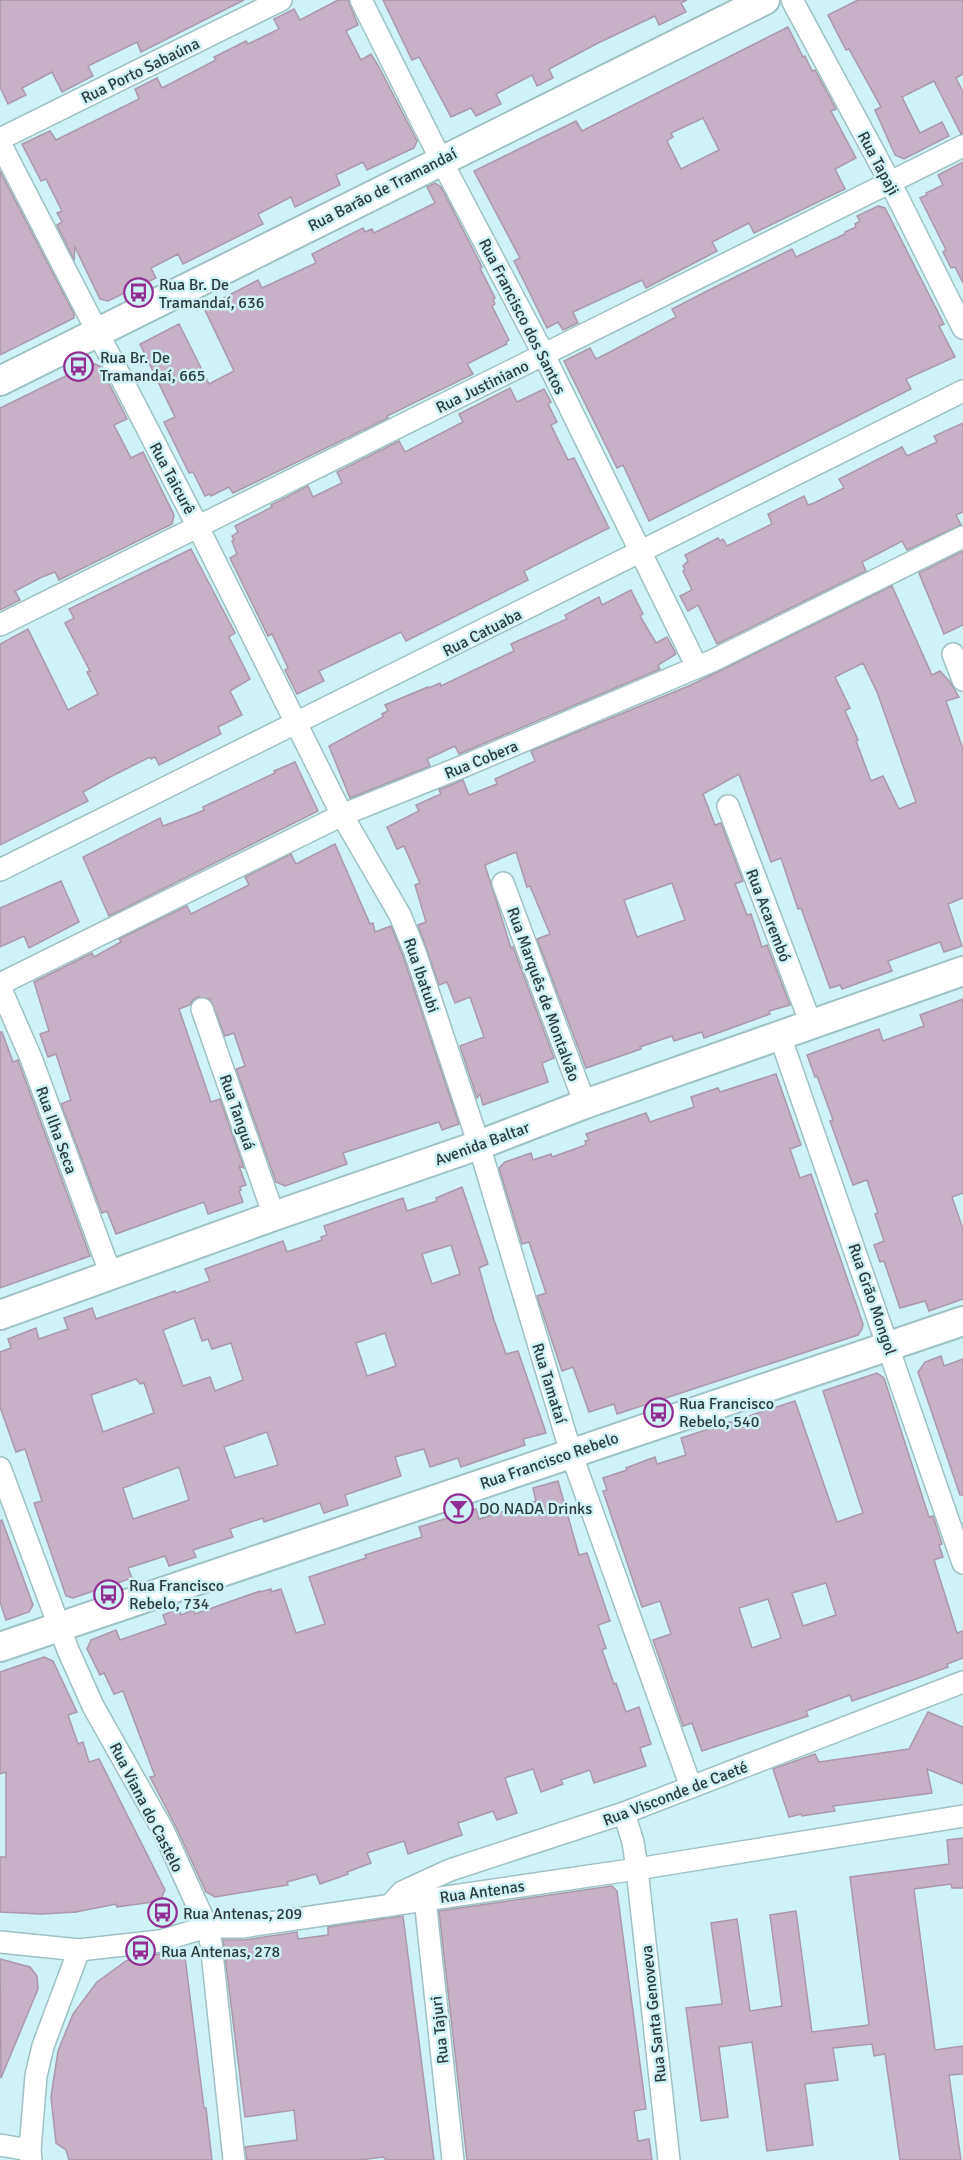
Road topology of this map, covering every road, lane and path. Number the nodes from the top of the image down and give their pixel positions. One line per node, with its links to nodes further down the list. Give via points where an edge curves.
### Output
1 (281, 0): 5 (street, Rua Porto Sabaúna)
2 (361, 0): 7 (street, Rua Francisco dos Santos)
3 (765, 0): 7 (street, Rua Barão de Tramandaí)
4 (792, 0): 8 (street, Rua Tapaji)
5 (0, 141): 10 (street, Rua Taicurê)
6 (963, 146): 8 (street, Rua Justiniano)
7 (441, 160): 10 (street, Rua Barão de Tramandaí); 11 (street, Rua Francisco dos Santos)
8 (890, 182): 9 (street, Rua Tapaji); 11 (street, Rua Justiniano)
9 (963, 328)
10 (97, 332): 12 (street, Rua Barão de Tramandaí); 14 (street, Rua Taicurê)
11 (544, 355): 14 (street, Rua Justiniano); 16 (street, Rua Francisco dos Santos)
12 (0, 381)
13 (963, 391): 16 (street, Rua Catuaba)
14 (197, 525): 17 (street, Rua Justiniano); 21 (street, Rua Taicurê)
15 (963, 537): 19 (street, Rua Cobera)
16 (642, 551): 19 (street, Rua Francisco dos Santos); 21 (street, Rua Catuaba)
17 (0, 625)
18 (953, 654): 20 (street)
19 (697, 667): 23 (street, Rua Cobera)
20 (963, 680)
21 (296, 723): 23 (street, Rua Taicurê); 24 (street, Rua Catuaba)
22 (728, 806): 29 (street, Rua Acarembó)
23 (342, 815): 27 (street, Rua Cobera); 32 (street, Rua Ibatubi, via 400,915)
24 (0, 870)
25 (503, 883): 31 (street, Rua Marquês de Montalvão)
26 (963, 971): 29 (street, Avenida Baltar)
27 (0, 986): 34 (street, Rua Ilha Seca, via 31,1058)
28 (202, 1009): 33 (street, Rua Tanguá)
29 (811, 1024): 30 (street, Avenida Baltar)
30 (780, 1036): 31 (street, Avenida Baltar); 37 (street, Rua Grão Mongol)
31 (585, 1104): 32 (street, Avenida Baltar)
32 (479, 1145): 33 (street, Avenida Baltar); 38 (street, Rua Tamataí)
33 (274, 1216): 34 (street, Avenida Baltar)
34 (111, 1275): 35 (street, Avenida Baltar)
35 (0, 1315)
36 (963, 1321): 37 (street, Rua Francisco Rebelo)
37 (889, 1346): 38 (street, Rua Francisco Rebelo); 40 (street, Rua Grão Mongol)
38 (571, 1453): 41 (street, Rua Francisco Rebelo); 44 (street, Rua Tamataí)
39 (0, 1468): 41 (street, Rua Viana do Castelo)
40 (963, 1563)
41 (59, 1627): 42 (street, Rua Francisco Rebelo); 50 (street, Rua Viana do Castelo, via 93,1706 164,1832)
42 (0, 1647)
43 (963, 1682): 44 (street, Rua Visconde de Caeté)
44 (691, 1787): 45 (street, Rua Visconde de Caeté)
45 (624, 1813): 47 (street, Rua Santa Genoveva); 49 (street, Rua Visconde de Caeté, via 450,1870 402,1892)
46 (963, 1816): 47 (street, Rua Antenas)
47 (637, 1869): 48 (street, Rua Antenas); 57 (street, Rua Santa Genoveva)
48 (425, 1899): 49 (street, Rua Antenas); 56 (street, Rua Tajuri)
49 (390, 1904): 50 (street, Rua Antenas, via 242,1927)
50 (207, 1927): 52 (street, Rua Antenas, via 160,1941); 55 (street, Rua Viana do Castelo)
51 (0, 1942): 52 (street, Rua Antenas)
52 (79, 1950): 54 (street, via 41,2056 33,2094)
53 (0, 2145): 54 (street)
54 (31, 2155)
55 (234, 2160)
56 (453, 2160)
57 (669, 2160)

